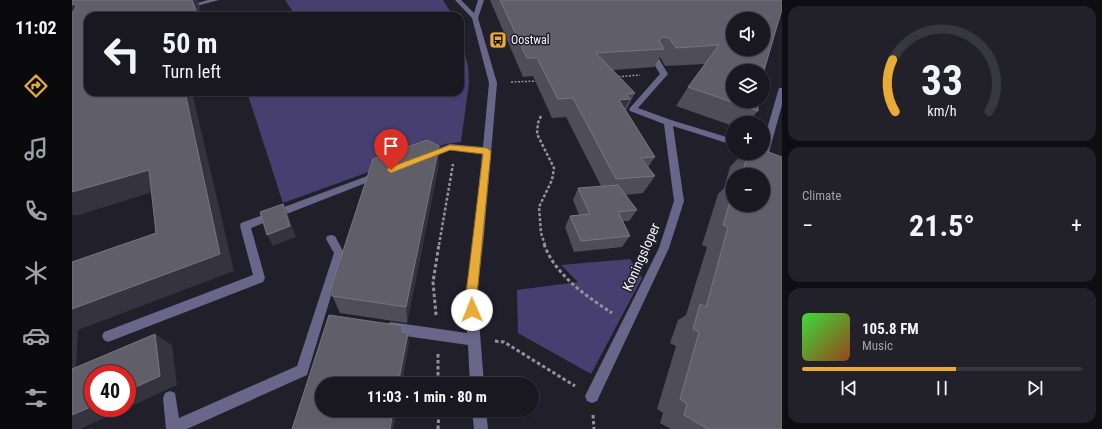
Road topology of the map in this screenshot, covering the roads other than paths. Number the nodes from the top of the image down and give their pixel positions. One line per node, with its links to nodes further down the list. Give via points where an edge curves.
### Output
1 (216, 0): 4 (street)
2 (458, 0): 5 (street)
3 (481, 0): 5 (street)
4 (175, 9)
5 (475, 18): 11 (street, via 493,83)
6 (655, 59): 8 (street, via 664,74 633,109)
7 (782, 90): 9 (street)
8 (668, 122): 10 (street); 21 (street, Koningsloper, via 680,201 664,248)
9 (770, 131)
10 (726, 140)
11 (487, 151): 14 (street, via 450,148); 19 (street, via 472,295)
12 (770, 154): 13 (street)
13 (776, 157)
14 (420, 159)
15 (391, 170): 18 (street, via 245,226 259,278)
16 (331, 239): 22 (street, via 339,253 323,318 302,370 173,428)
17 (382, 327): 19 (street)
18 (108, 336)
19 (474, 340): 20 (street)
20 (477, 377)
21 (592, 396)
22 (170, 398)
23 (480, 417): 24 (street)
24 (481, 429)

